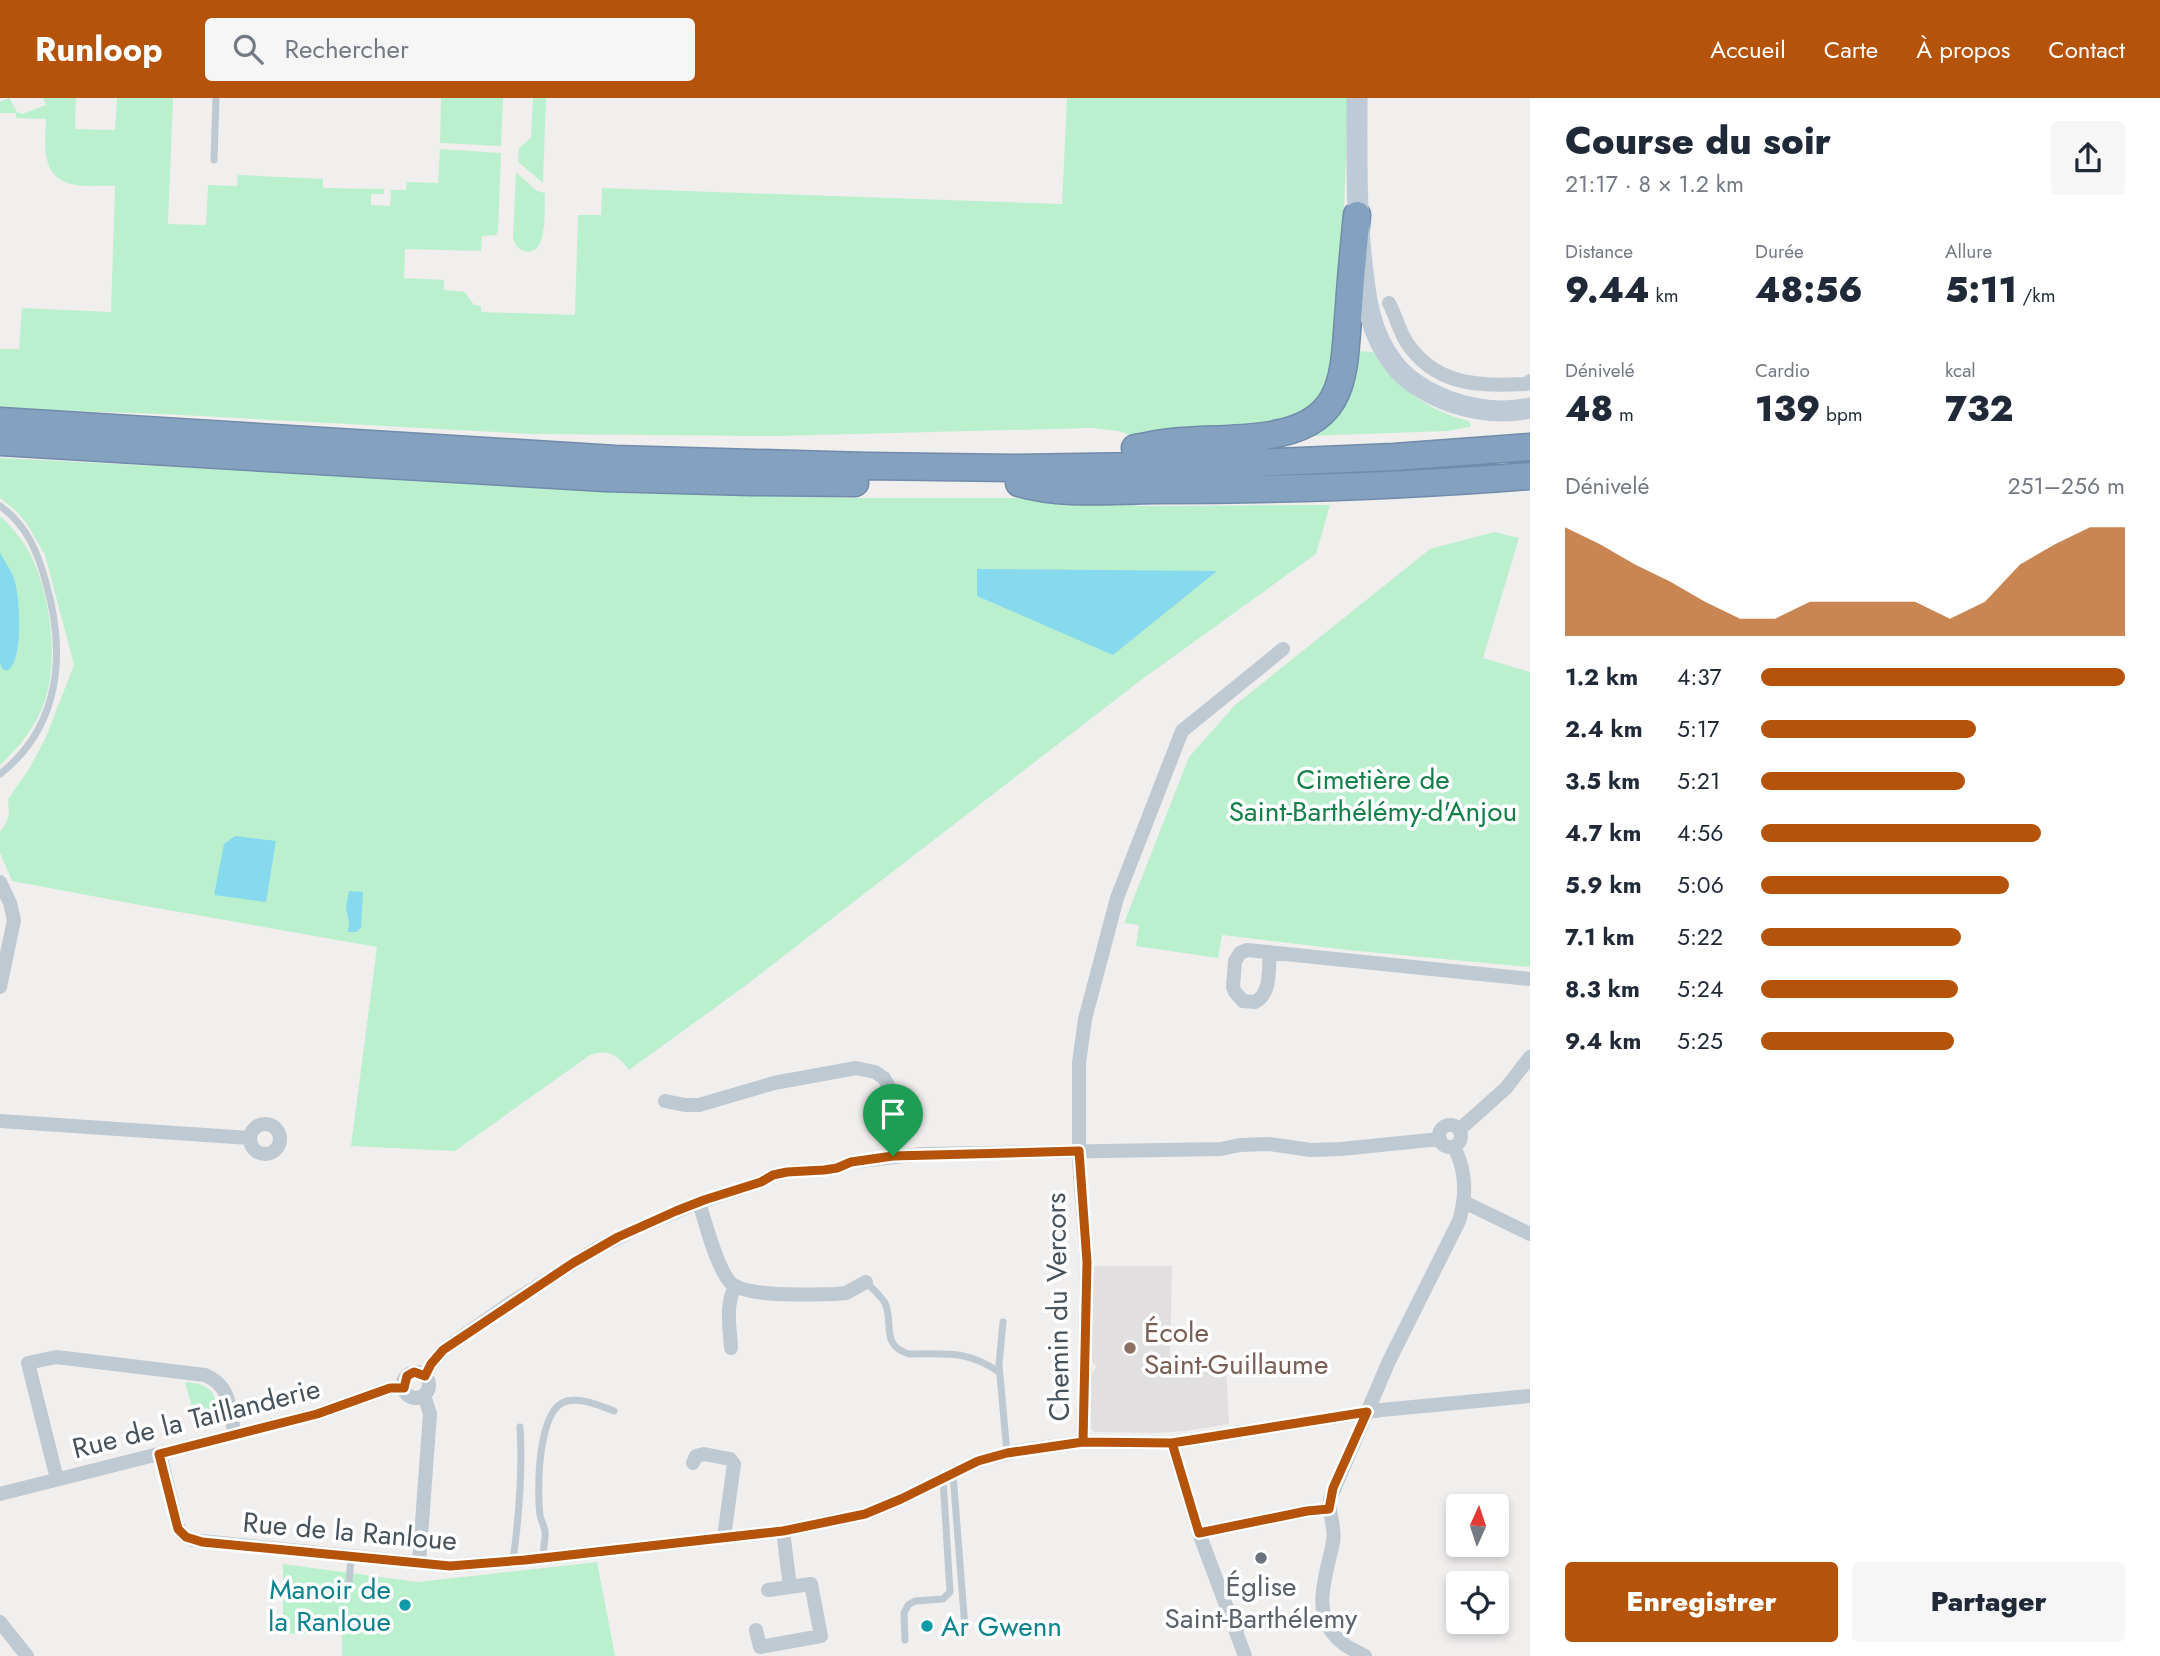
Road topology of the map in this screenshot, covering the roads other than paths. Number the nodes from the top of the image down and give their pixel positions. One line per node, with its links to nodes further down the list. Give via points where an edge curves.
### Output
1 (216, 98): 3 (lane)
2 (1357, 98): 4 (street)
3 (214, 160)
4 (1357, 215): 7 (street, via 1370,319 1394,365 1413,383 1467,407 1496,412); 12 (highway, via 1345,365 1338,392 1327,408 1311,422 1263,436)
5 (1390, 303): 6 (street, via 1407,342 1427,365 1455,380 1487,386)
6 (1530, 382)
7 (1530, 408)
8 (0, 421): 14 (highway, via 615,459)
9 (1530, 433): 12 (highway, via 1306,447)
10 (0, 442): 16 (highway, via 605,478)
11 (1530, 447): 14 (highway, via 1209,465 1012,468)
12 (1135, 448): 14 (highway, via 819,457)
13 (1530, 458): 16 (highway, via 1366,470)
14 (779, 463)
15 (1530, 476): 16 (highway, via 1215,489 1042,490)
16 (1019, 483)
17 (0, 506): 19 (lane, via 35,547 56,625 58,660 40,725)
18 (1283, 649): 31 (street, Chemin du Vercors, via 1182,731 1117,898 1085,1019 1079,1063)
19 (0, 774)
20 (0, 882): 23 (street, via 14,920)
21 (1270, 953): 22 (street)
22 (1530, 979)
23 (0, 987)
24 (1530, 1057): 27 (street, via 1506,1088)
25 (665, 1101): 32 (street, via 699,1105 811,1075 866,1069 884,1078 889,1087)
26 (0, 1121): 28 (street)
27 (1459, 1130): 29 (street, via 1447,1126); 30 (street, via 1461,1139)
28 (249, 1138)
29 (1440, 1139): 30 (street, via 1445,1146); 31 (street, Rue de la Taillanderie, via 1311,1150 1269,1144)
30 (1454, 1147): 34 (street, via 1463,1168)
31 (1079, 1151): 32 (street, Rue de la Taillanderie); 49 (street, Chemin du Vercors, via 1087,1262)
32 (893, 1156): 33 (street, Rue de la Taillanderie, via 824,1170 787,1172)
33 (699, 1202): 37 (street, via 724,1273); 41 (street, Rue de la Taillanderie, via 618,1237 573,1263 443,1350)
34 (1464, 1202): 35 (street); 46 (street)
35 (1530, 1234)
36 (866, 1282): 37 (street, via 835,1294 752,1292); 40 (lane, via 884,1302 890,1338 902,1352 968,1356)
37 (735, 1287): 39 (street, via 729,1305)
38 (1003, 1322): 40 (lane)
39 (731, 1348)
40 (999, 1372): 51 (lane)
41 (425, 1376): 42 (street, Rue de la Taillanderie, via 410,1374); 43 (street, via 429,1388)
42 (404, 1388): 43 (street, via 412,1397); 48 (street, Rue de la Taillanderie, via 390,1388 317,1414)
43 (424, 1395): 64 (street, via 430,1413)
44 (1530, 1396): 46 (street, Rue de la Ranloue)
45 (614, 1411): 62 (lane, via 592,1402 567,1401 552,1411 540,1466)
46 (1367, 1412): 50 (street, Rue de la Ranloue); 57 (street, via 1333,1488)
47 (520, 1427): 63 (lane, via 521,1499)
48 (235, 1435): 52 (street, Rue de la Taillanderie); 55 (street, via 225,1389 205,1375 56,1357 28,1363)
49 (1083, 1442): 50 (street, Rue de la Ranloue); 51 (street, Rue de la Ranloue)
50 (1172, 1443): 59 (street)
51 (1007, 1453): 54 (street, Rue de la Ranloue)
52 (159, 1454): 55 (street, Rue de la Taillanderie); 61 (street, Rue de la Ranloue, via 177,1525 186,1537)
53 (693, 1462): 60 (street, via 704,1454 734,1464)
54 (948, 1475): 58 (street, Rue de la Ranloue, via 865,1514); 71 (lane); 73 (lane, via 950,1592 943,1599 908,1605)
55 (57, 1479): 56 (street, Rue de la Taillanderie)
56 (0, 1494)
57 (1329, 1509): 59 (street); 68 (street, via 1334,1533 1322,1591)
58 (783, 1531): 60 (street, Rue de la Ranloue); 66 (street)
59 (1199, 1533): 70 (street)
60 (724, 1537): 62 (street, Rue de la Ranloue)
61 (351, 1558): 64 (street, Rue de la Ranloue); 65 (lane)
62 (543, 1558): 63 (street, Rue de la Ranloue)
63 (513, 1561): 64 (street, Rue de la Ranloue, via 460,1567)
64 (419, 1563)
65 (349, 1582)
66 (790, 1587): 67 (street); 72 (street, via 811,1584 821,1636 760,1647)
67 (768, 1590)
68 (1325, 1618): 70 (street); 76 (street, via 1338,1640)
69 (0, 1622): 74 (street)
70 (1233, 1625): 75 (street)
71 (965, 1628)
72 (756, 1630)
73 (905, 1640)
74 (27, 1656)
75 (1245, 1656)
76 (1366, 1656)

